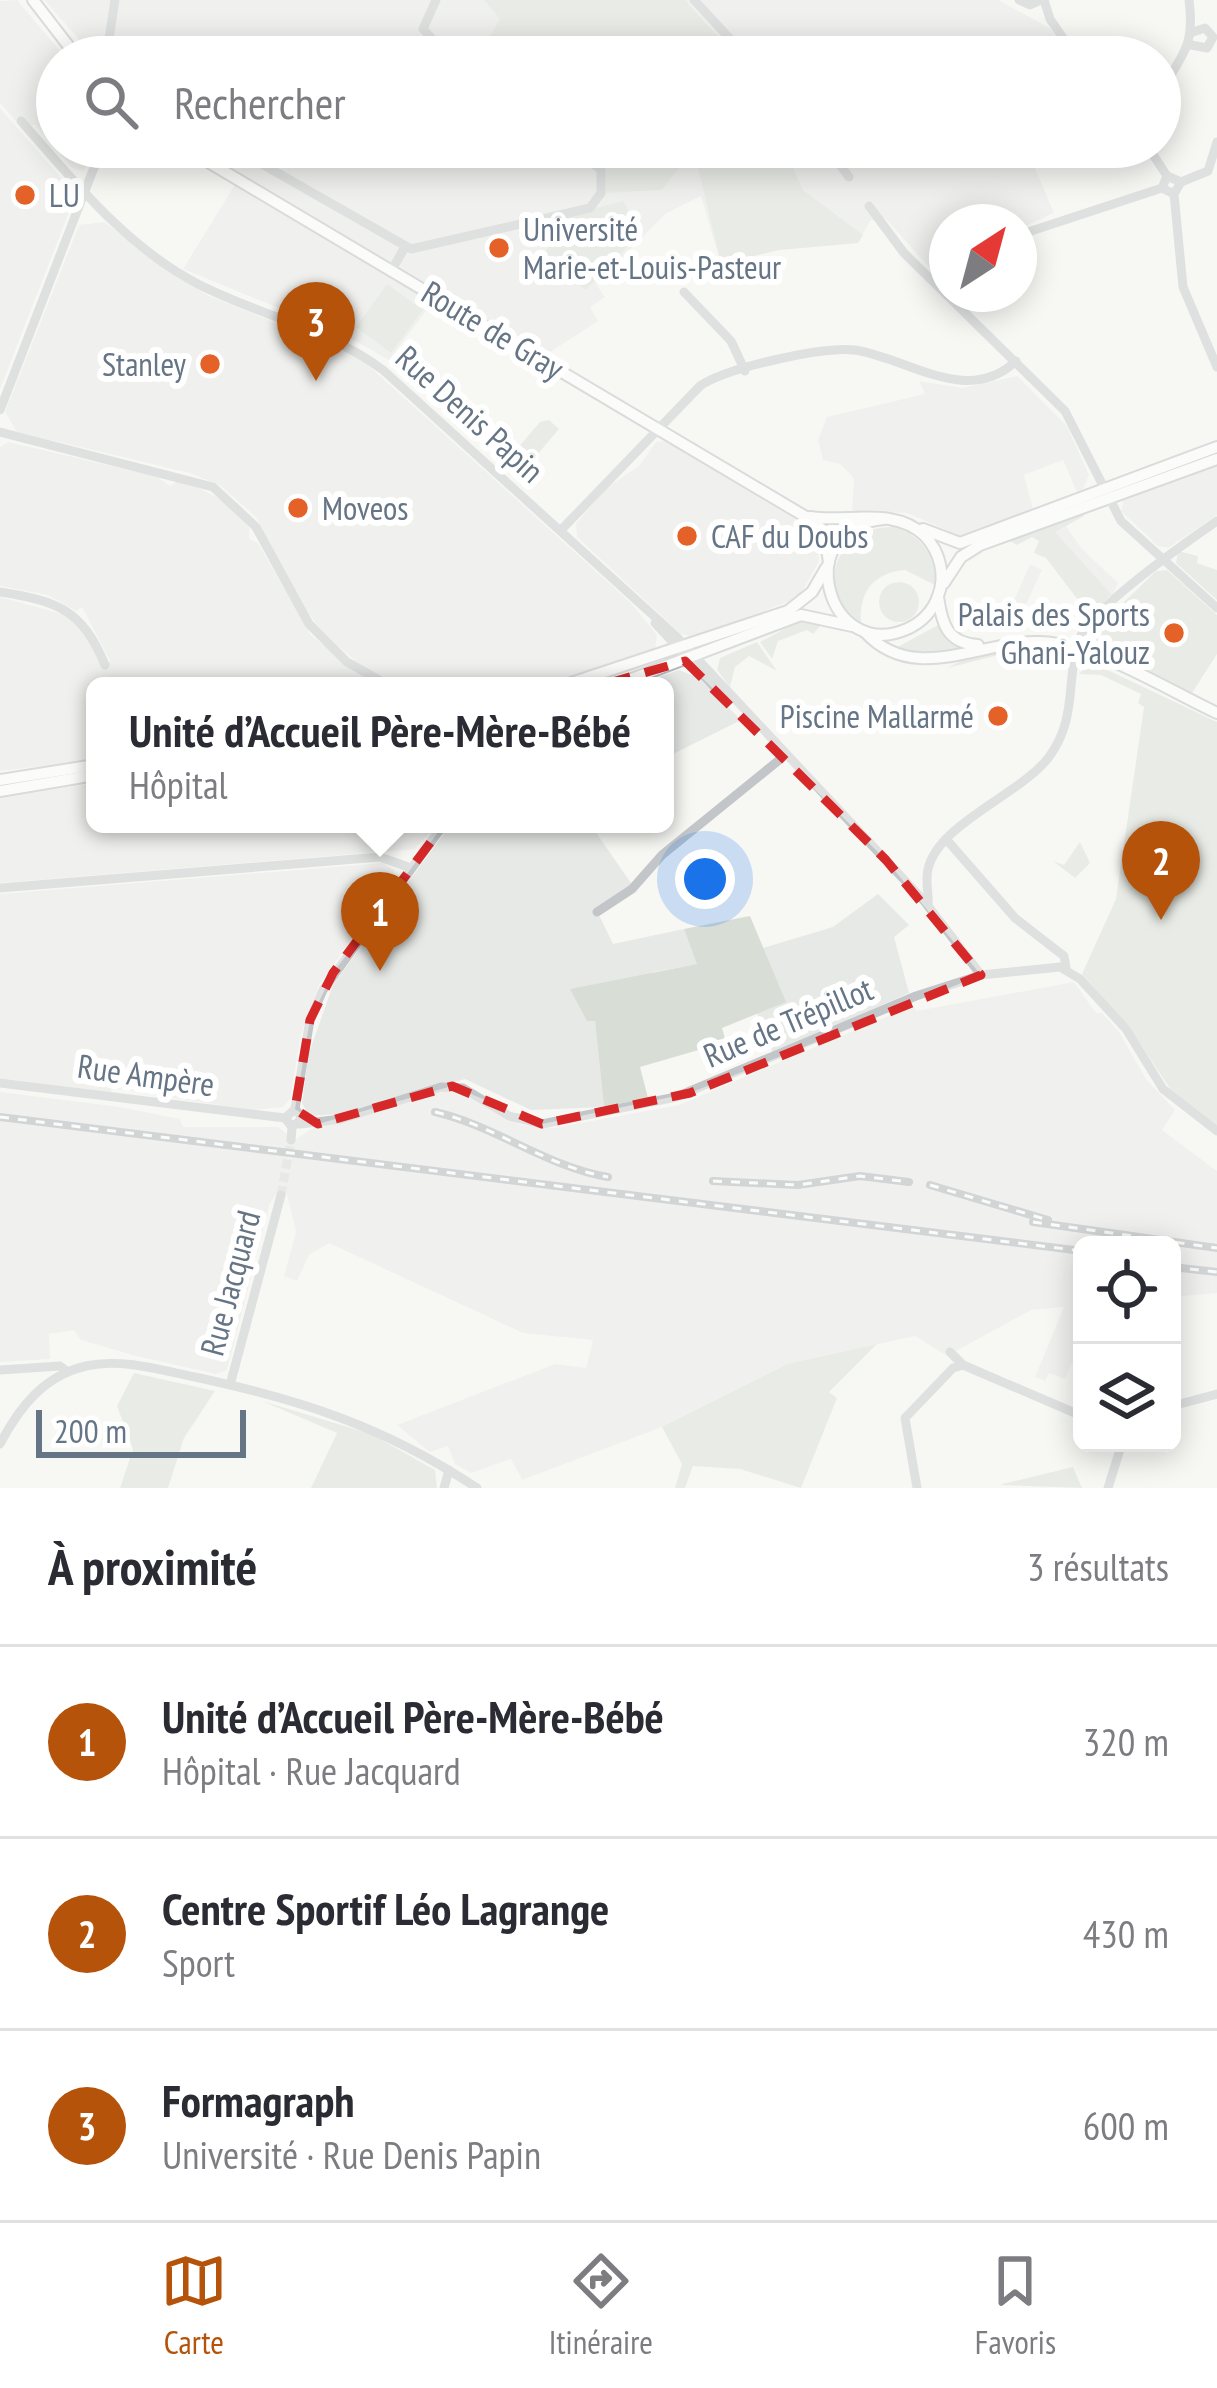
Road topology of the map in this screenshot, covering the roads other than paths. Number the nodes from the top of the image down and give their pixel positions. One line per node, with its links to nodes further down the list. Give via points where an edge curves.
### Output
1 (116, 0): 9 (street)
2 (436, 0): 10 (street, via 423,29)
3 (694, 0): 11 (street)
4 (1189, 0): 7 (street)
5 (1033, 1): 12 (street)
6 (34, 3): 8 (main road)
7 (1193, 32): 13 (street); 13 (street, via 1205,28 1212,43)
8 (59, 36)
9 (110, 36)
10 (430, 36)
11 (727, 36)
12 (1062, 36)
13 (1191, 45): 14 (street)
14 (1181, 59)
15 (21, 121): 16 (street, Rue Denis Papin)
16 (36, 138)
17 (1217, 142): 27 (street, via 1208,171)
18 (63, 168): 29 (street, Rue Denis Papin)
19 (95, 168): 29 (street)
20 (220, 168): 34 (main road, Route de Gray)
21 (269, 168): 33 (street)
22 (597, 168): 33 (street, via 603,179 590,208)
23 (842, 168): 26 (street)
24 (1162, 168): 25 (street)
25 (1167, 176): 27 (street); 28 (street)
26 (849, 177)
27 (1180, 182): 30 (street)
28 (1162, 188): 30 (street); 32 (street)
29 (85, 193): 42 (street); 52 (street, Rue Denis Papin, via 189,279 357,351)
30 (1174, 194): 38 (street, via 1183,286)
31 (869, 206): 35 (street)
32 (1037, 229)
33 (408, 248): 34 (street)
34 (396, 269): 43 (main road, Route de Gray)
35 (929, 269)
36 (684, 292): 41 (street, via 731,340)
37 (970, 312): 39 (street)
38 (1213, 346): 40 (street)
39 (1016, 361): 41 (street, via 1002,374 965,381 856,350); 47 (street, via 1079,432)
40 (1217, 367)
41 (746, 371): 43 (street, via 707,382)
42 (0, 410)
43 (664, 426): 48 (main road, Route de Gray); 52 (street)
44 (0, 432): 63 (street, via 213,487 256,526 325,641)
45 (1217, 447): 47 (main road)
46 (1217, 459): 47 (main road)
47 (1105, 493): 51 (main road, via 960,543); 53 (street, via 1121,521); 56 (main road, via 969,551)
48 (801, 515): 49 (main road, Route de Gray); 54 (main road, Route de Gray, via 824,532)
49 (884, 519): 51 (main road); 54 (main road, via 849,531)
50 (1217, 521): 53 (street)
51 (909, 525): 56 (main road, via 935,550)
52 (561, 530): 61 (street, Rue Denis Papin)
53 (1162, 559): 57 (street); 60 (street, via 1084,631)
54 (828, 564): 58 (main road, via 831,597); 61 (main road, via 788,611)
55 (0, 592): 62 (street, via 77,617)
56 (939, 594): 58 (main road, via 908,629); 59 (main road, via 950,634)
57 (1217, 608)
58 (859, 628): 59 (main road, via 874,642 927,661); 61 (main road, via 801,615)
59 (988, 645): 60 (main road)
60 (1077, 649): 66 (main road); 73 (street, via 1072,707 1058,745)
61 (686, 655): 64 (main road); 65 (main road); 67 (street, Rue Denis Papin)
62 (105, 665)
63 (377, 677)
64 (598, 677)
65 (634, 677)
66 (1217, 712)
67 (784, 756): 76 (street, Rue Denis Papin); 77 (street)
68 (86, 767): 70 (main road)
69 (86, 777): 71 (main road)
70 (0, 781)
71 (0, 791)
72 (437, 833): 74 (street)
73 (946, 839): 76 (street, via 930,862); 78 (street, via 1016,918 1064,956)
74 (411, 868): 75 (street, via 380,857); 81 (street, via 323,990 310,1020)
75 (0, 888)
76 (928, 905): 79 (street, Rue Denis Papin)
77 (597, 912)
78 (1066, 968): 79 (street, Rue de Trépillot); 82 (street, via 1126,1029 1163,1089)
79 (981, 975): 81 (street, Rue de Trépillot, via 690,1093 617,1109 524,1122 472,1092 441,1087 318,1124)
80 (0, 1083): 81 (street, Rue Ampère)
81 (295, 1119): 83 (street)
82 (1217, 1131)
83 (291, 1140)
84 (281, 1195): 89 (street, Rue Jacquard)
85 (950, 1352): 86 (street)
86 (963, 1365): 92 (street); 98 (street, via 905,1418)
87 (0, 1370): 88 (street)
88 (68, 1372): 89 (street, via 115,1363); 93 (street, via 24,1404)
89 (230, 1385): 95 (street, via 335,1412)
90 (1217, 1394): 91 (street)
91 (1181, 1404)
92 (1073, 1412)
93 (0, 1444)
94 (1119, 1452): 99 (street)
95 (449, 1470): 96 (street); 97 (street)
96 (444, 1488)
97 (477, 1488)
98 (917, 1488)
99 (1108, 1488)

